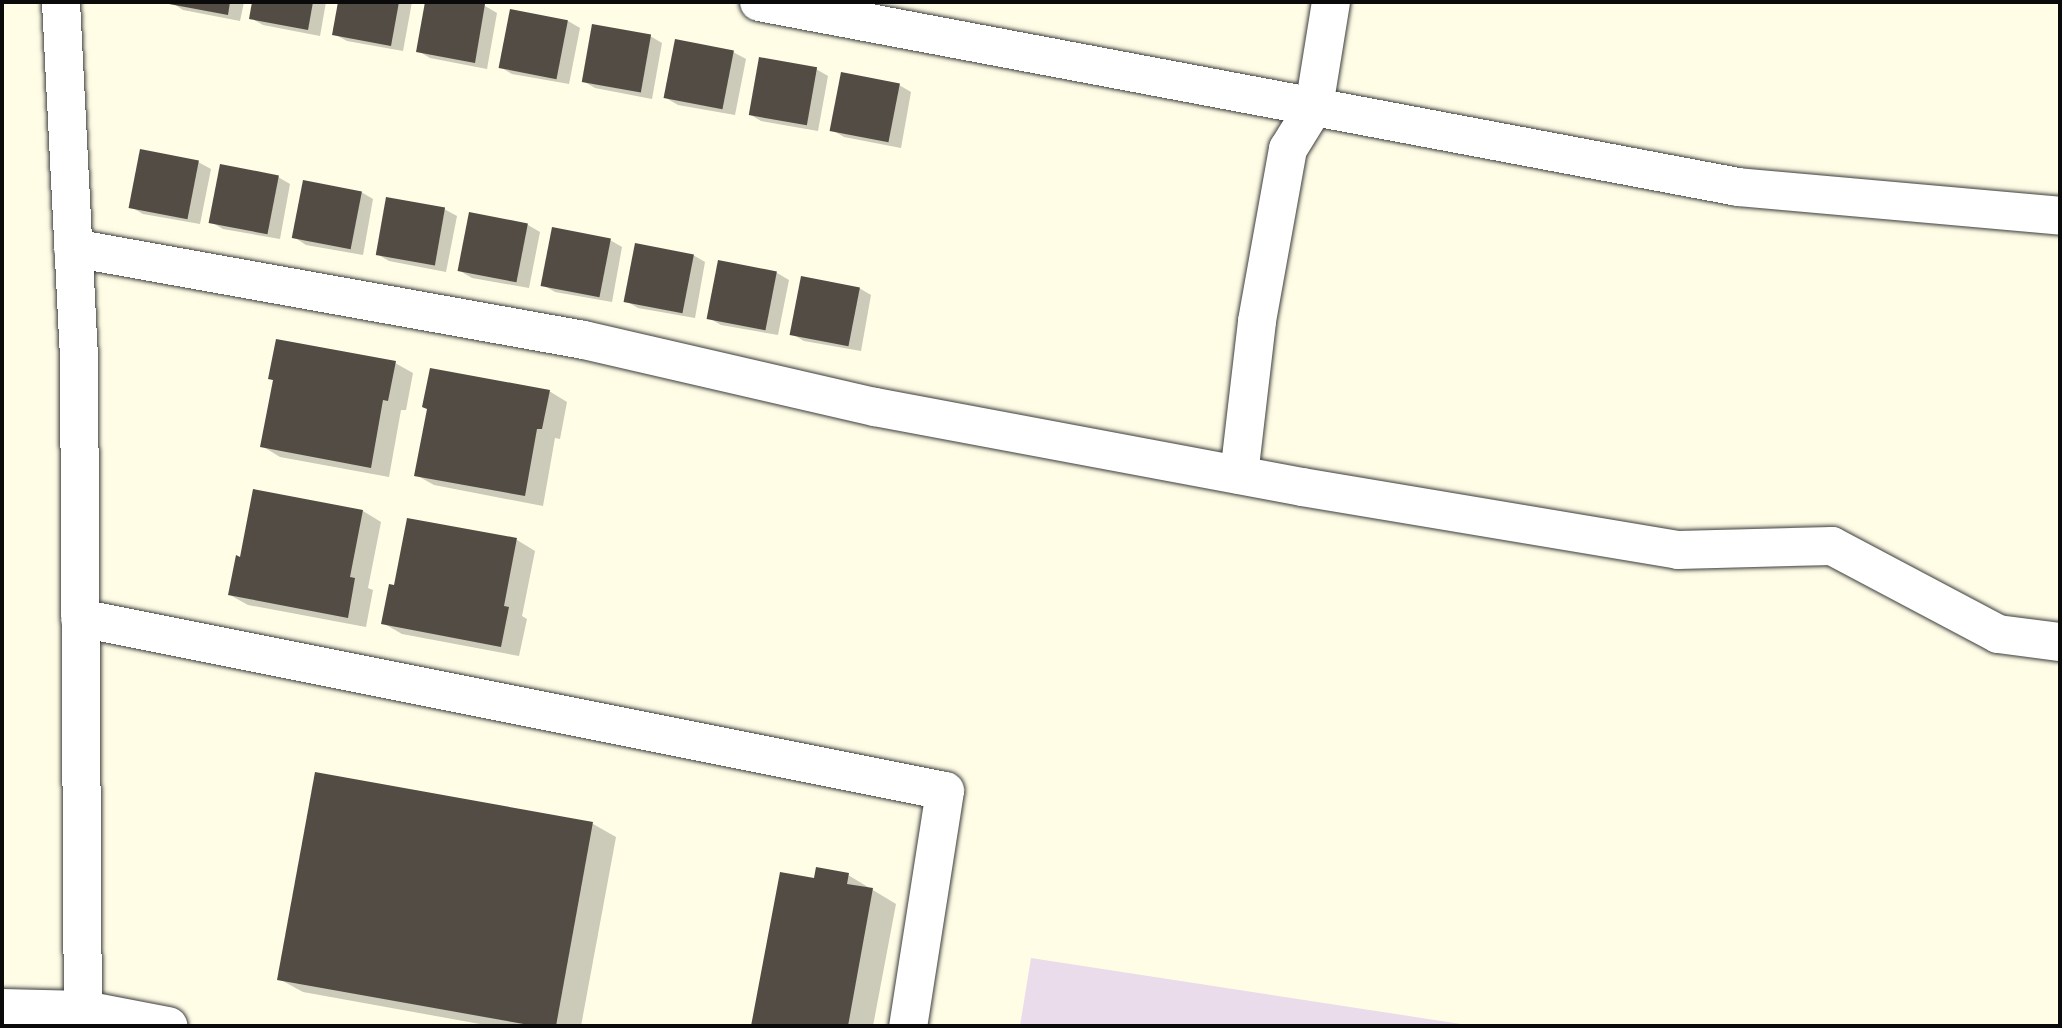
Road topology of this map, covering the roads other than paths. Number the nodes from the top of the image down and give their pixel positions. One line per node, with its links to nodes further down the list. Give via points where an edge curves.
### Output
1 (61, 2): 6 (street)
2 (759, 2): 4 (street)
3 (1331, 2): 4 (street)
4 (1314, 107): 5 (street, via 1738,187); 7 (street, via 1288,149 1257,321)
5 (2060, 216)
6 (73, 248): 7 (street, via 584,341 875,407); 8 (street, via 79,361)
7 (1239, 475): 9 (street, via 1678,550 1832,545 1998,634)
8 (80, 618): 11 (street); 13 (street, via 945,791)
9 (2060, 642)
10 (2, 1008): 11 (street)
11 (83, 1018): 12 (street)
12 (168, 1026)
13 (908, 1026)

